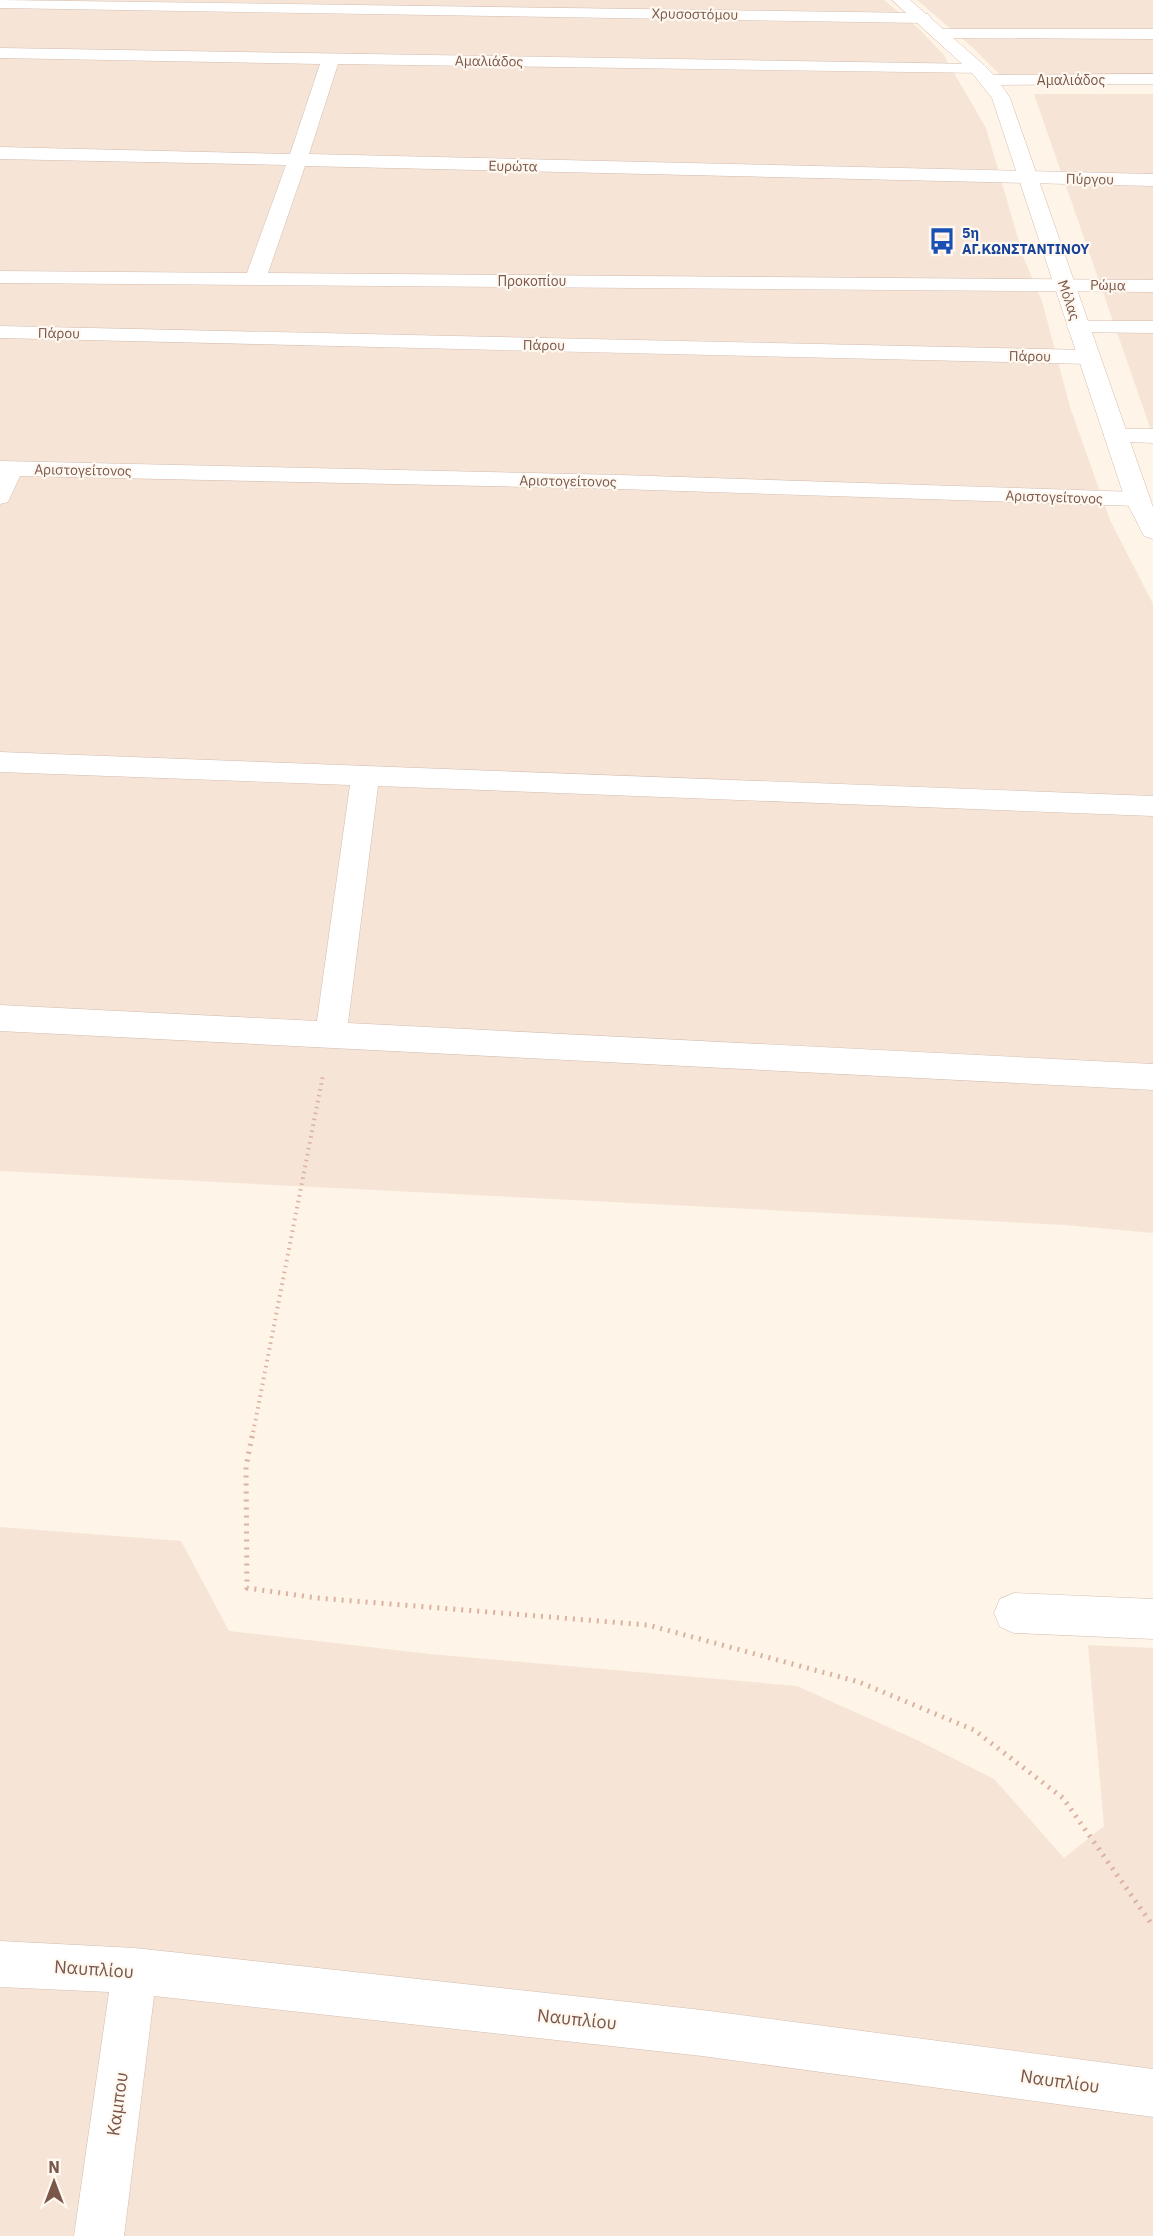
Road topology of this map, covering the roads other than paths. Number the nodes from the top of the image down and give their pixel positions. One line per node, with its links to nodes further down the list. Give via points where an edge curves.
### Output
1 (900, 0): 3 (street, Μόλας)
2 (0, 3): 3 (street, Χρυσοστόμου)
3 (922, 18): 5 (street, Μόλας)
4 (1153, 33): 5 (street)
5 (939, 34): 8 (street, Μόλας)
6 (0, 52): 7 (street, Αμαλιάδος)
7 (331, 58): 8 (street, Αμαλιάδος); 11 (street)
8 (984, 74): 9 (street, Αμαλιάδος); 12 (street, Μόλας, via 1006,107)
9 (1153, 80)
10 (0, 153): 11 (street, Ευρώτα)
11 (298, 160): 12 (street, Ευρώτα); 15 (street)
12 (1027, 178): 13 (street, Πύργου); 16 (street, Μόλας)
13 (1153, 180)
14 (0, 277): 15 (street, Προκοπίου)
15 (255, 279): 16 (street, Προκοπίου)
16 (1064, 284): 17 (street, Ρώμα); 18 (street, Μόλας)
17 (1153, 286)
18 (1078, 327): 19 (street); 21 (street, Μόλας)
19 (1153, 327)
20 (0, 332): 21 (street, Πάρου)
21 (1089, 357): 22 (street, Μόλας)
22 (1116, 436): 23 (street); 26 (street, Μόλας)
23 (1153, 436)
24 (5, 468): 25 (street); 26 (street, Αριστογείτονος)
25 (0, 497)
26 (1137, 499): 27 (street, Μόλας)
27 (1153, 531)
28 (0, 762): 29 (street)
29 (365, 776): 30 (street); 32 (street)
30 (1153, 806)
31 (0, 1018): 32 (street)
32 (331, 1034): 33 (street)
33 (1153, 1077)
34 (1014, 1613): 35 (street)
35 (1153, 1619)
36 (0, 1964): 37 (street, Ναυπλίου)
37 (135, 1971): 38 (street, Ναυπλίου, via 702,2033); 39 (street, Καμπου)
38 (1153, 2093)
39 (99, 2236)

